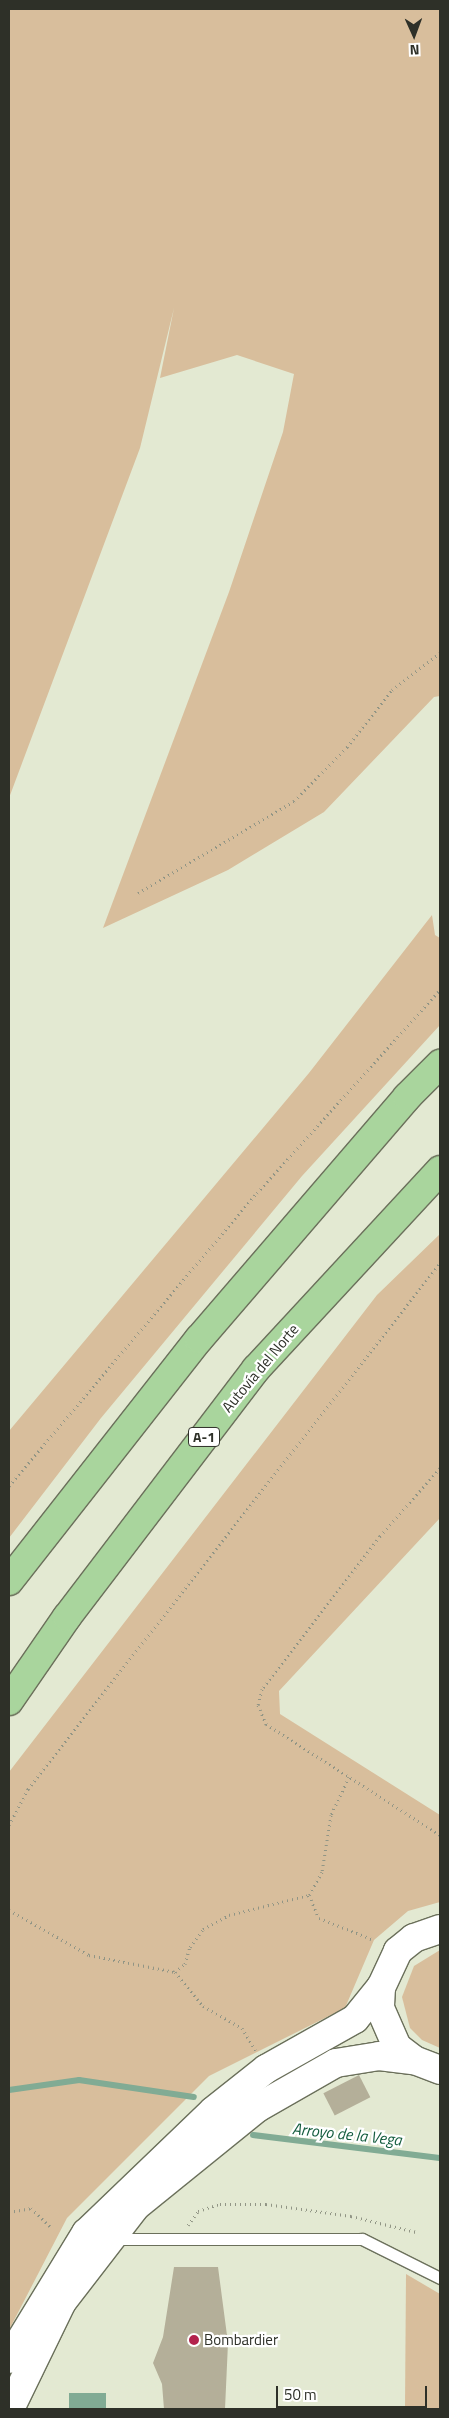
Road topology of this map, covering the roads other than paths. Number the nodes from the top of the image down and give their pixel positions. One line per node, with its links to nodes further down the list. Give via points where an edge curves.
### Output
1 (440, 1064): 3 (highway, via 407,1096 199,1339)
2 (440, 1170): 4 (highway, Autovía del Norte / A-1, via 256,1369 67,1616)
3 (9, 1581)
4 (9, 1701)
5 (440, 1929): 6 (street, via 414,1938 398,1951)
6 (381, 1987): 7 (street, via 386,2029); 11 (street, via 355,2019 266,2069 213,2111 86,2233)
7 (414, 2060): 8 (street); 9 (street, via 379,2056 336,2063 257,2108 136,2206)
8 (440, 2070)
9 (108, 2239): 10 (lane, via 362,2239); 12 (street, via 62,2302)
10 (440, 2278)
11 (9, 2359)
12 (10, 2409)

